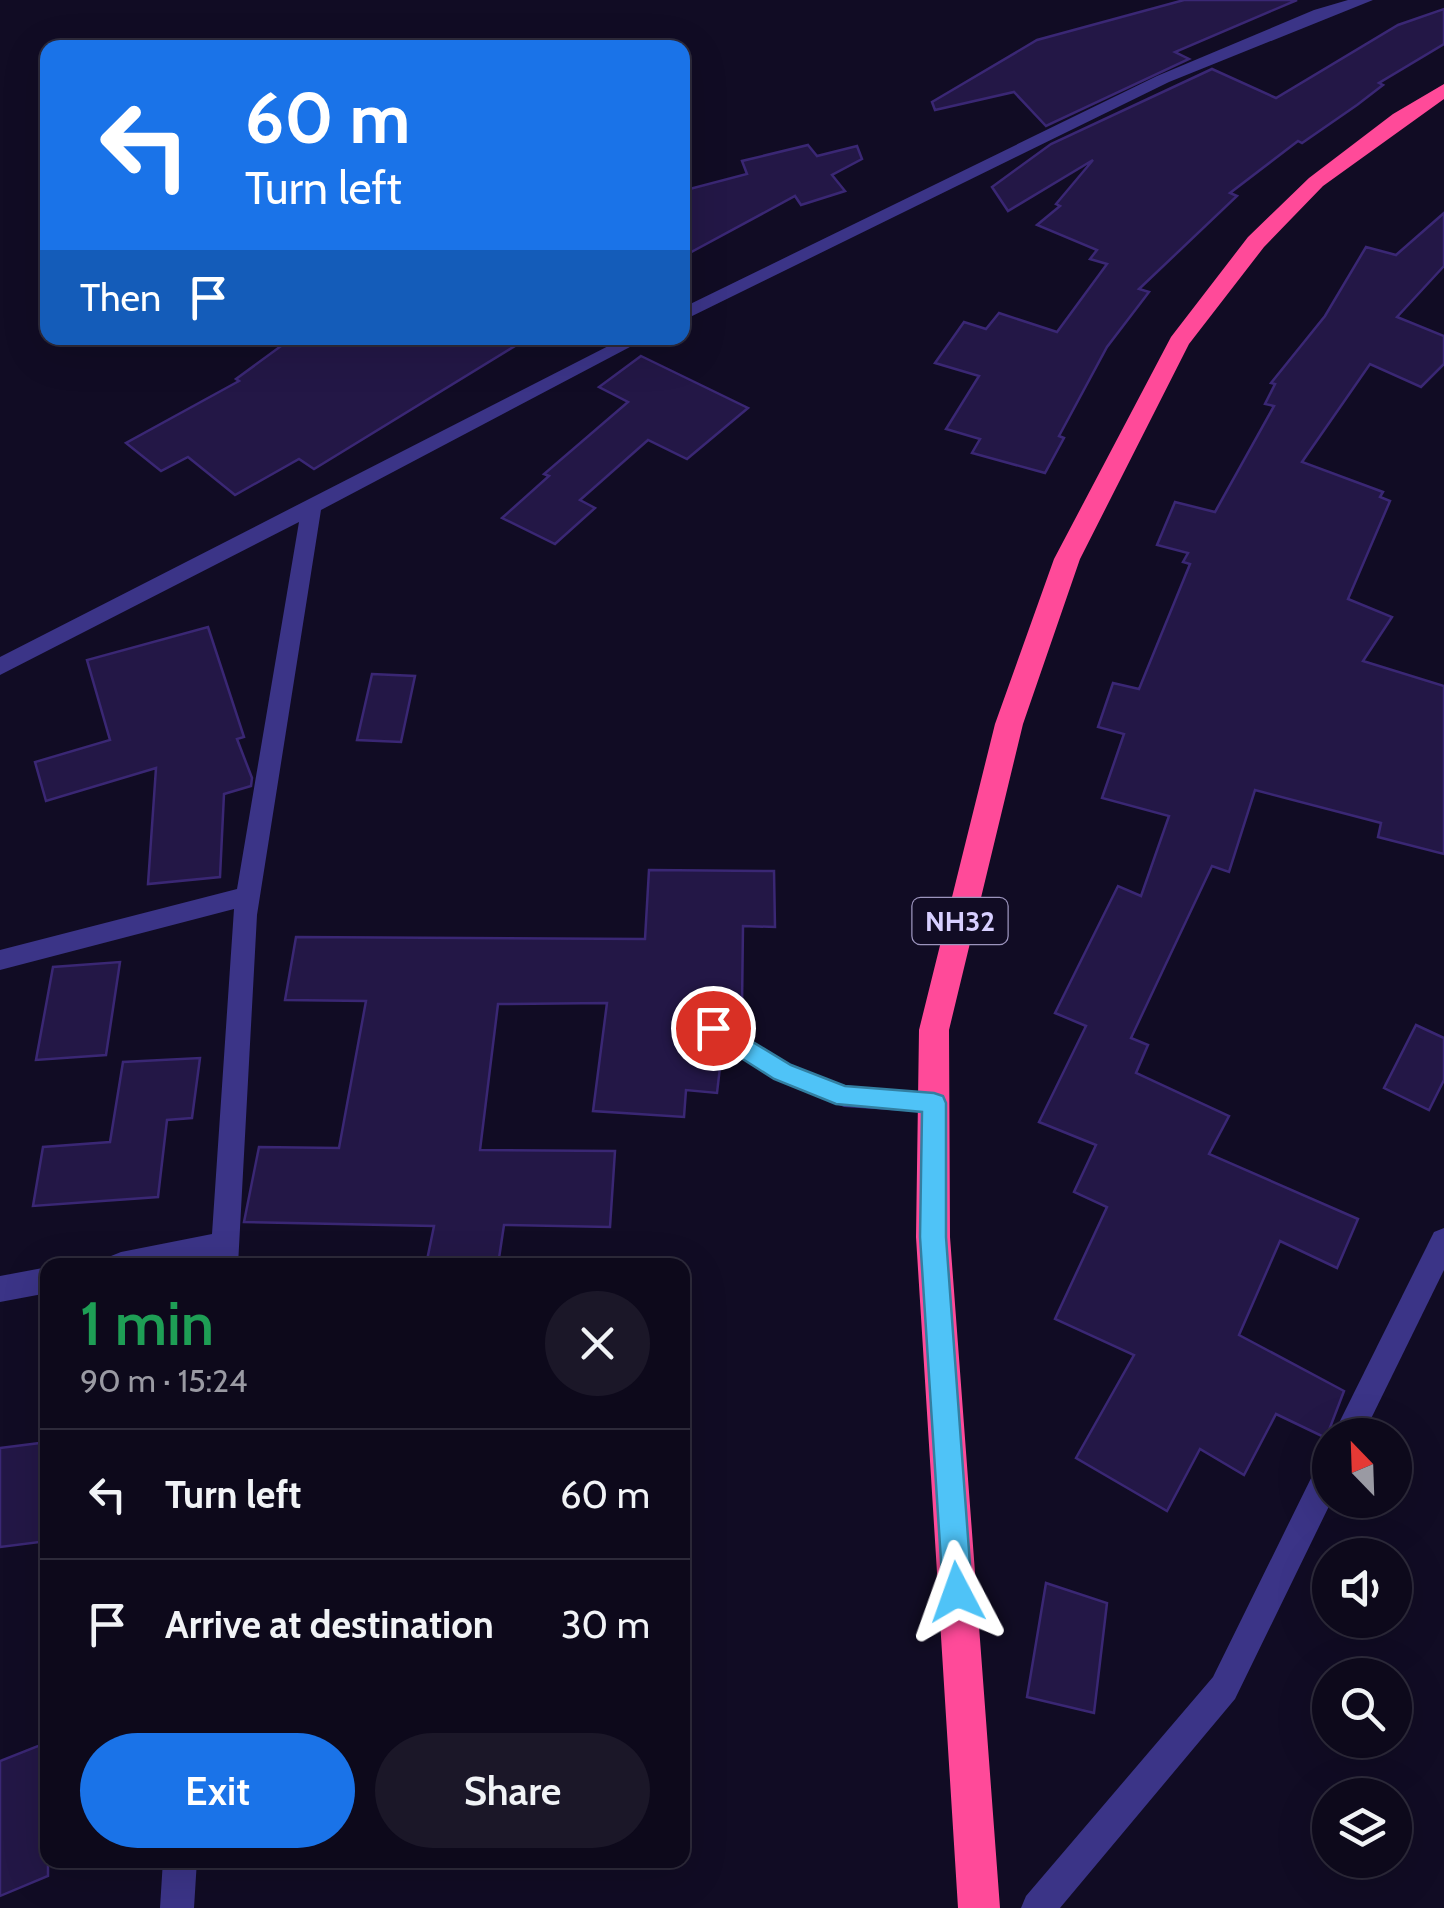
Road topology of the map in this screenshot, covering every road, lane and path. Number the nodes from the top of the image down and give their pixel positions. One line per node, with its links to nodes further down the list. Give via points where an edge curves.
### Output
1 (1365, 0): 3 (street, via 1163,78)
2 (1444, 90): 10 (highway, NH32, via 1316,182 1256,242 1179,342 1067,559 1009,724 934,1030)
3 (690, 311)
4 (624, 345): 5 (street)
5 (312, 504): 6 (street); 7 (street)
6 (0, 667)
7 (248, 896): 8 (street); 12 (street)
8 (0, 960)
9 (713, 1028): 10 (lane, via 782,1072 844,1096)
10 (934, 1103): 20 (highway, NH32, via 933,1237)
11 (1444, 1241): 16 (street)
12 (224, 1254): 13 (street)
13 (187, 1258)
14 (40, 1282): 15 (street)
15 (0, 1290)
16 (1356, 1418)
17 (1312, 1509): 21 (street, via 1224,1688)
18 (180, 1868): 19 (street)
19 (177, 1908)
20 (979, 1908)
21 (1038, 1908)

